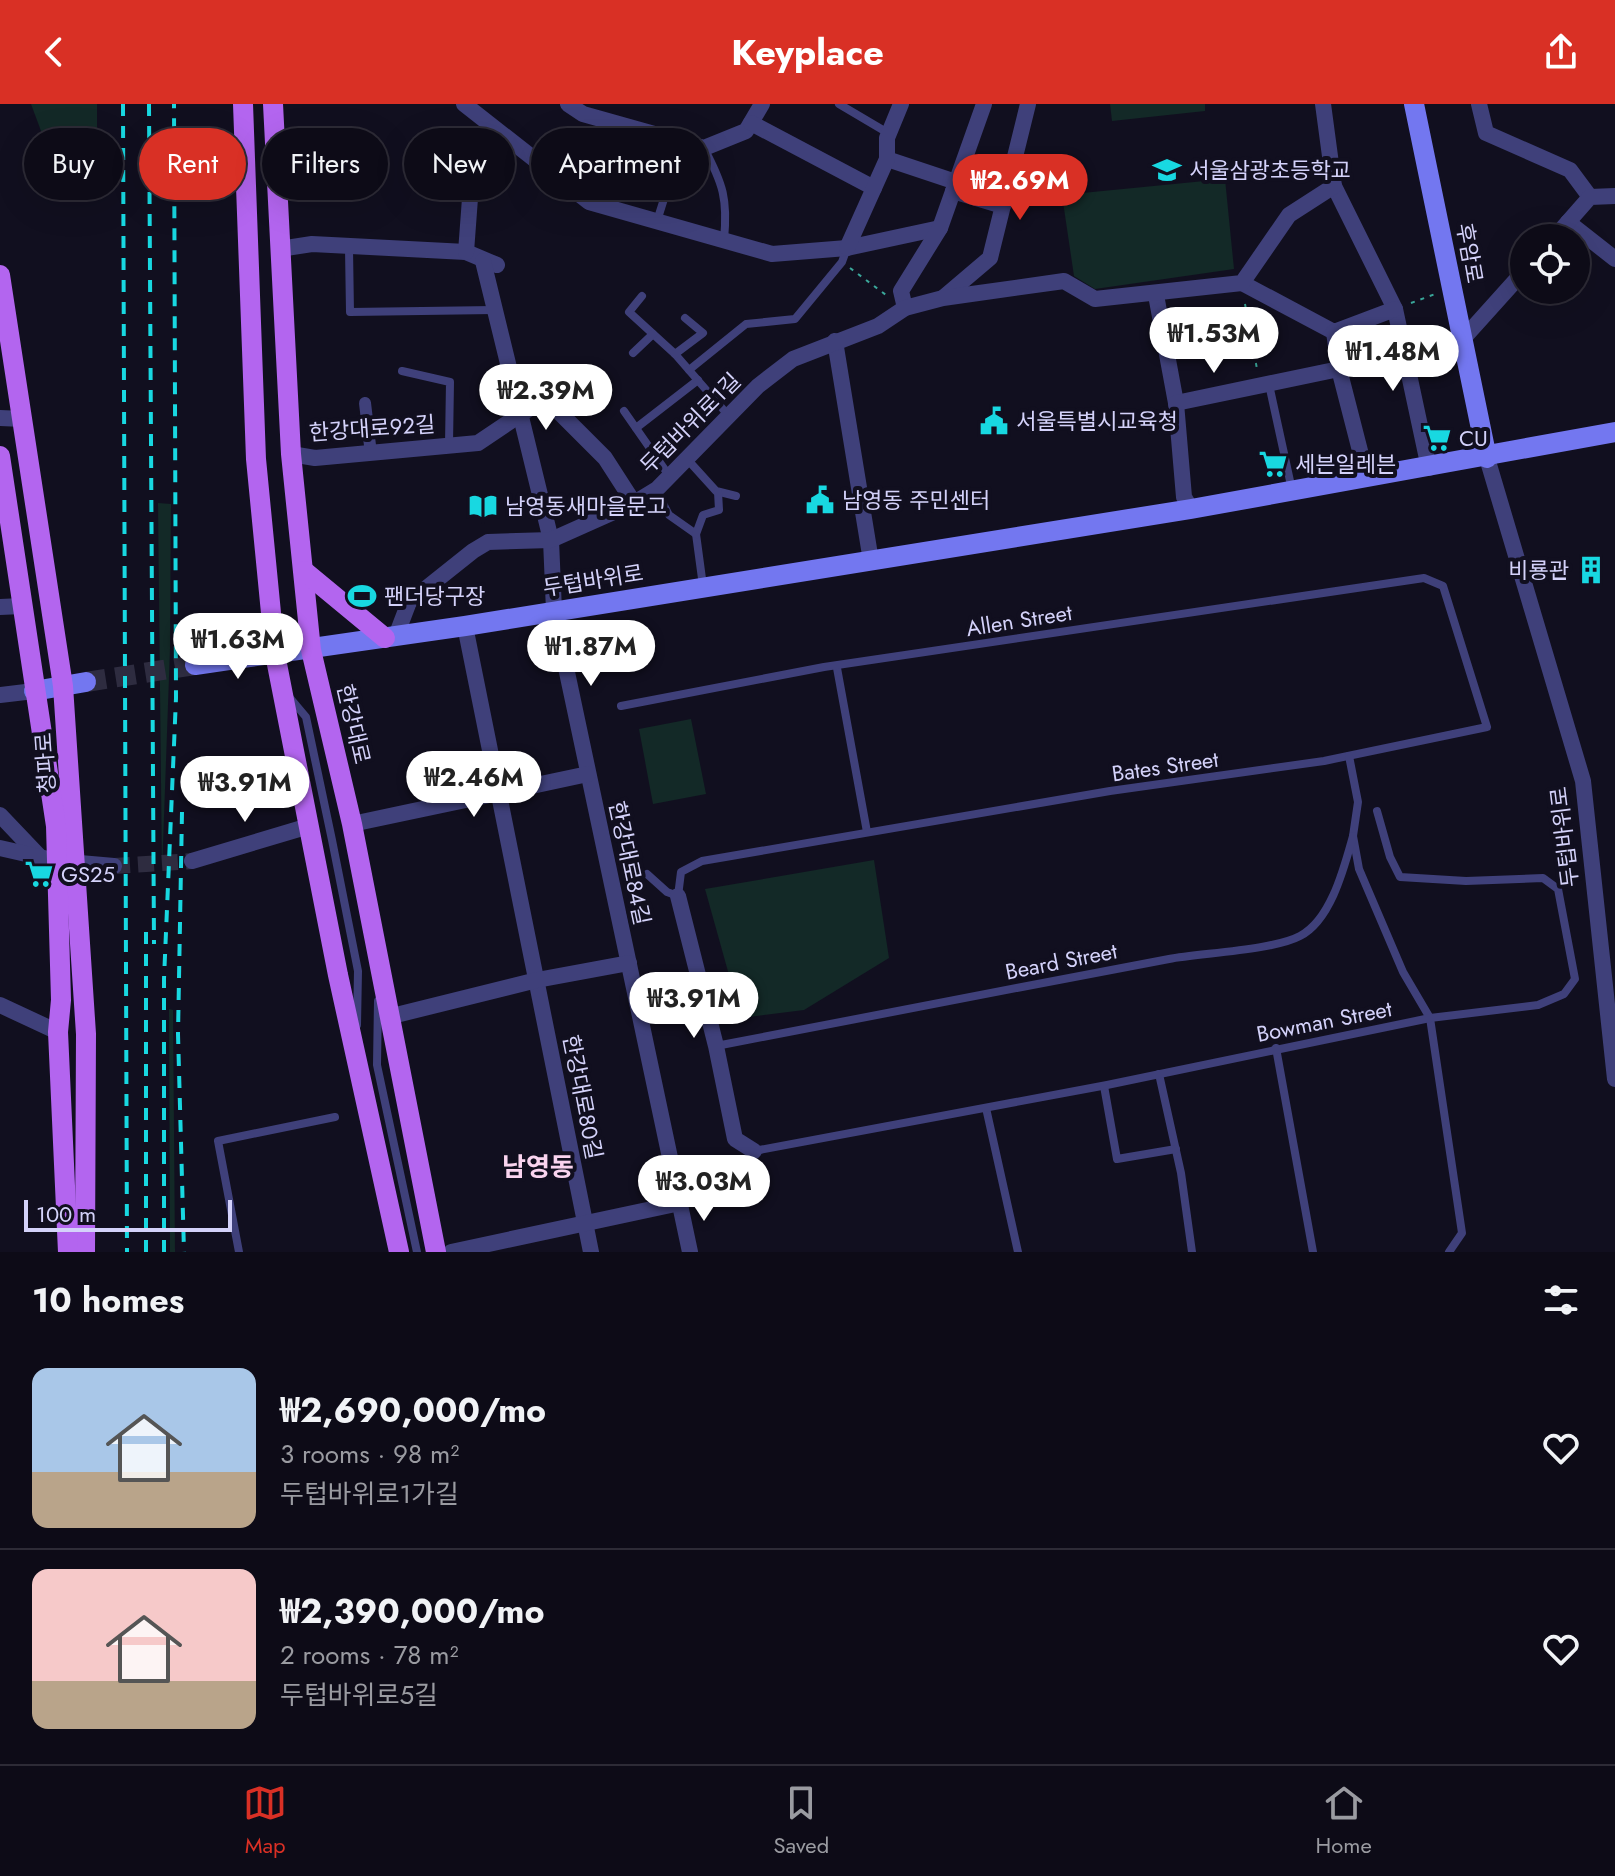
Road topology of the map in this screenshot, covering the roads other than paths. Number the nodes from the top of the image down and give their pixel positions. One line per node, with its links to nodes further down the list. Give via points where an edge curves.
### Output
1 (243, 104): 95 (main road, via 256,459)
2 (273, 104): 33 (main road, 한강대로)
3 (464, 104): 14 (street)
4 (568, 104): 15 (street, via 583,114)
5 (762, 104): 13 (street)
6 (839, 104): 16 (lane)
7 (901, 104): 16 (street)
8 (984, 104): 22 (street)
9 (1028, 104): 28 (street)
10 (1323, 104): 21 (street)
11 (1414, 104): 50 (main road, 후암로)
12 (1479, 104): 25 (street, via 1486,133 1570,170)
13 (751, 123): 18 (street, via 746,131); 23 (street)
14 (493, 128)
15 (632, 128)
16 (888, 133): 20 (street)
17 (515, 145): 29 (street, via 589,202)
18 (709, 146)
19 (709, 158): 32 (lane, via 723,185)
20 (887, 159): 22 (street); 23 (street)
21 (1334, 186): 39 (street, via 1289,215); 45 (street)
22 (954, 187): 28 (street); 31 (street)
23 (874, 188): 36 (street)
24 (1615, 196): 25 (street)
25 (1590, 197): 30 (street)
26 (470, 200): 35 (street)
27 (664, 200): 29 (lane)
28 (1003, 206): 43 (street, via 990,258)
29 (657, 221): 32 (street)
30 (1568, 222): 37 (street)
31 (940, 228): 36 (street); 44 (street, via 901,291)
32 (724, 240): 36 (street, via 772,254)
33 (280, 249): 34 (street, via 312,244); 69 (main road, 한강대로)
34 (349, 249): 35 (street); 46 (lane, via 350,312)
35 (466, 252): 46 (street, 한강대로84길, via 490,263)
36 (845, 255): 55 (lane, via 795,319 746,324)
37 (1615, 259)
38 (0, 275): 65 (main road, 청파로)
39 (1242, 283): 41 (street, 두텁바위로1길); 48 (street)
40 (1510, 287): 50 (street)
41 (1156, 295): 43 (street, 두텁바위로1길, via 1095,299 1064,281); 60 (street)
42 (642, 296): 49 (lane, via 629,312)
43 (943, 298): 44 (street, 두텁바위로1길)
44 (905, 308): 51 (street, 두텁바위로1길, via 878,326)
45 (1395, 309): 48 (street); 74 (street)
46 (495, 310): 61 (street, 한강대로84길)
47 (685, 318): 53 (lane, via 703,333)
48 (1334, 332): 54 (street)
49 (653, 334): 52 (lane); 53 (lane)
50 (1462, 340): 72 (main road, 후암로)
51 (835, 341): 63 (street, 두텁바위로1길, via 793,359); 86 (street)
52 (633, 353)
53 (675, 354): 55 (lane)
54 (1339, 369): 58 (street); 76 (street)
55 (689, 370): 57 (lane)
56 (402, 371): 68 (lane, via 450,382)
57 (698, 380): 63 (lane); 66 (lane)
58 (1260, 386): 60 (street); 78 (lane, via 1270,389)
59 (365, 403): 70 (street)
60 (1176, 403): 83 (street, via 1184,497)
61 (521, 411): 68 (street, 한강대로92길, via 478,443); 81 (street, 한강대로92길, via 545,398 605,458); 85 (street, 한강대로84길)
62 (624, 411): 66 (lane)
63 (729, 416): 73 (street, 두텁바위로1길)
64 (0, 418): 65 (street)
65 (23, 419): 99 (main road, 청파로)
66 (636, 428): 75 (lane)
67 (1615, 432): 72 (main road, 두텁바위로)
68 (449, 444): 70 (street, 한강대로92길)
69 (291, 454): 70 (street, 한강대로92길); 87 (main road, 한강대로)
70 (371, 454)
71 (0, 456): 82 (main road, 청파로)
72 (1487, 458): 74 (main road, 두텁바위로); 131 (street, 두텁바위로, via 1583,781)
73 (687, 459): 75 (street, 두텁바위로1길); 79 (lane)
74 (1429, 468): 76 (main road, 두텁바위로)
75 (670, 477): 77 (street, 두텁바위로1길)
76 (1367, 478): 78 (main road, 두텁바위로)
77 (656, 490): 81 (street, 두텁바위로1길); 84 (lane, via 669,515)
78 (1292, 491): 83 (main road, 두텁바위로)
79 (718, 492): 80 (lane); 84 (lane, via 719,510 703,515)
80 (736, 496)
81 (634, 503): 85 (street, 두텁바위로1길)
82 (4, 509): 89 (main road, 청파로)
83 (1191, 509): 86 (main road, 두텁바위로)
84 (696, 534): 88 (lane)
85 (551, 540): 91 (street, 한강대로84길); 93 (street, 두텁바위로1길, via 488,542 473,551 409,602)
86 (871, 561): 88 (main road, 두텁바위로)
87 (304, 571): 93 (main road); 94 (main road, 한강대로)
88 (703, 587): 91 (main road, 두텁바위로)
89 (22, 606): 90 (street); 101 (main road, 청파로)
90 (0, 607)
91 (554, 611): 92 (main road, 두텁바위로); 106 (street, 한강대로84길)
92 (465, 626): 93 (main road, 두텁바위로); 107 (street)
93 (391, 637): 94 (main road, 두텁바위로)
94 (311, 650): 95 (main road, 두텁바위로); 110 (main road, 한강대로)
95 (275, 654): 96 (main road, 두텁바위로); 100 (main road)
96 (195, 665)
97 (837, 668): 103 (lane, Allen Street); 104 (lane, Allen Street, via 1424,578 1443,586 1487,727); 112 (lane)
98 (86, 682): 99 (main road)
99 (63, 686): 101 (main road); 115 (main road, 청파로)
100 (281, 688): 111 (main road); 129 (lane, via 306,717 332,840 358,971)
101 (34, 691): 102 (street); 115 (main road, 청파로)
102 (0, 695)
103 (621, 706)
104 (1468, 731): 105 (lane, Bates Street)
105 (1349, 756): 112 (lane, Bates Street); 113 (lane, via 1358,802)
106 (588, 774): 107 (street); 120 (street, 한강대로84길)
107 (499, 794): 110 (street); 122 (street)
108 (1377, 811): 125 (lane, Bowman Street, via 1400,877 1543,878 1558,889 1575,979 1564,994 1538,1005)
109 (0, 815): 115 (street)
110 (352, 824): 121 (main road, 한강대로)
111 (309, 826): 116 (street); 129 (main road)
112 (867, 832): 119 (lane, Bates Street, via 693,864 678,878)
113 (1353, 836): 125 (lane, via 1365,884 1403,972); 127 (lane, Beard Street, via 1317,921 1290,941 1191,955)
114 (0, 848): 115 (street)
115 (58, 861): 117 (street); 126 (main road, 청파로); 140 (main road, 청파로, via 86,1034)
116 (192, 861)
117 (114, 866)
118 (647, 874): 119 (lane)
119 (678, 896): 127 (street)
120 (629, 963): 122 (street); 137 (street)
121 (379, 968): 124 (main road, 한강대로); 143 (lane, via 377,1065)
122 (537, 980): 124 (street); 138 (street, 한강대로80길)
123 (0, 1005): 126 (street)
124 (388, 1017): 144 (main road, 한강대로)
125 (1430, 1018): 128 (lane, Bowman Street); 151 (lane, via 1462,1233)
126 (58, 1032): 139 (main road, 청파로)
127 (716, 1046): 136 (street, via 735,1139)
128 (1276, 1048): 130 (lane, Bowman Street); 150 (lane)
129 (357, 1063): 142 (main road)
130 (1159, 1074): 132 (lane, Bowman Street); 135 (lane)
131 (1615, 1079)
132 (1104, 1086): 133 (lane, Bowman Street); 135 (lane, via 1117,1159)
133 (986, 1108): 136 (lane, Bowman Street); 148 (lane)
134 (335, 1117): 141 (lane, via 218,1141)
135 (1176, 1149): 149 (lane)
136 (754, 1151)
137 (680, 1203): 138 (street); 147 (street)
138 (586, 1223): 145 (street); 146 (street, 한강대로80길)
139 (68, 1252)
140 (85, 1252)
141 (239, 1252)
142 (399, 1252)
143 (417, 1252)
144 (436, 1252)
145 (451, 1252)
146 (591, 1252)
147 (690, 1252)
148 (1018, 1252)
149 (1192, 1252)
150 (1313, 1252)
151 (1449, 1252)

